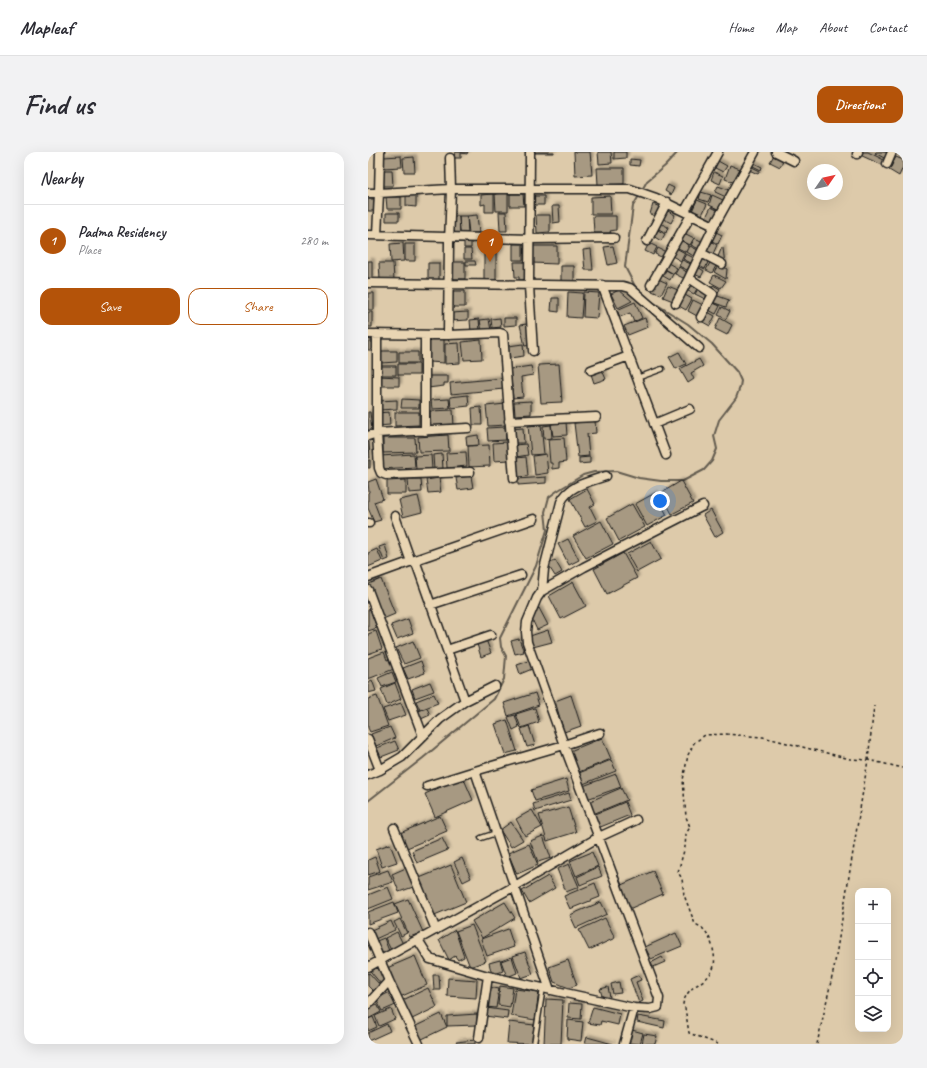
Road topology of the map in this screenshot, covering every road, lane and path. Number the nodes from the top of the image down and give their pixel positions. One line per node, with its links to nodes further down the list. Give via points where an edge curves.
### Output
1 (380, 152): 12 (street)
2 (530, 152): 11 (street)
3 (718, 152): 15 (street)
4 (755, 152): 16 (street)
5 (776, 152): 8 (street)
6 (892, 152): 9 (street)
7 (450, 158): 10 (street)
8 (794, 161)
9 (886, 164)
10 (451, 189): 11 (street); 12 (street); 19 (street)
11 (530, 189): 14 (street, via 630,189); 21 (street)
12 (379, 192): 13 (street); 18 (street)
13 (368, 193)
14 (667, 202): 15 (street); 22 (street)
15 (688, 213): 16 (street); 30 (street)
16 (714, 226): 23 (street)
17 (368, 235): 18 (street)
18 (377, 236): 19 (street)
19 (449, 238): 21 (street); 27 (street)
20 (614, 238): 21 (street)
21 (530, 239): 29 (street)
22 (647, 242)
23 (701, 253): 24 (street); 25 (street)
24 (722, 264)
25 (689, 278): 31 (street); 32 (street, via 713,294)
26 (368, 283): 27 (street)
27 (448, 284): 29 (street); 36 (street)
28 (602, 285): 29 (street); 37 (street, via 630,288); 39 (street)
29 (529, 286): 38 (street)
30 (651, 286)
31 (676, 303)
32 (701, 317)
33 (368, 334): 34 (street)
34 (377, 334): 35 (street); 49 (street)
35 (425, 335): 36 (street); 48 (street)
36 (448, 335): 45 (street, via 500,333 505,336)
37 (699, 348)
38 (534, 351)
39 (629, 356): 41 (street); 42 (street)
40 (662, 369): 42 (lane)
41 (591, 370)
42 (637, 378): 46 (street)
43 (690, 410): 46 (street)
44 (596, 417): 45 (street)
45 (509, 421): 54 (street)
46 (654, 424): 51 (street)
47 (468, 428): 48 (street)
48 (425, 431): 49 (street)
49 (377, 433): 50 (street); 52 (street, via 381,473 386,475)
50 (368, 436)
51 (666, 455)
52 (470, 472)
53 (606, 476): 62 (street, via 566,492 561,502 544,569)
54 (514, 478)
55 (703, 506): 62 (street)
56 (395, 516): 58 (street)
57 (534, 519): 58 (street)
58 (413, 561): 60 (street); 63 (street)
59 (521, 575): 63 (street)
60 (368, 578)
61 (368, 590): 70 (street)
62 (542, 591): 72 (street, via 528,622 527,642)
63 (430, 605): 65 (street)
64 (491, 635): 65 (street)
65 (446, 650): 67 (street)
66 (495, 686): 67 (street)
67 (464, 701): 70 (street)
68 (874, 706): 73 (path)
69 (600, 733): 72 (street)
70 (423, 736): 75 (street, via 402,757)
71 (368, 739): 75 (street)
72 (564, 745): 76 (street); 82 (street)
73 (868, 760): 74 (path); 99 (path, via 850,759 748,736 705,735 694,743 688,755 683,780 686,817 690,827 686,834 686,847 678,872 695,924 709,935 715,965 710,976 684,997 682,1004 689,1033); 100 (path, via 834,968)
74 (903, 768)
75 (380, 770): 77 (street)
76 (475, 771): 78 (street); 81 (street)
77 (368, 775)
78 (427, 786)
79 (636, 820): 82 (street)
80 (394, 828): 85 (street)
81 (497, 833): 83 (lane); 84 (street)
82 (599, 837): 84 (street); 94 (street, via 659,998 658,1006 650,1009)
83 (481, 838)
84 (515, 886): 85 (street); 92 (street)
85 (436, 930): 87 (street)
86 (368, 932): 88 (street)
87 (418, 940): 88 (street); 90 (street, via 430,959)
88 (380, 961): 89 (street); 91 (street)
89 (368, 967)
90 (488, 976): 92 (street); 95 (street)
91 (389, 981): 93 (street); 96 (street)
92 (546, 989): 94 (street); 97 (lane)
93 (368, 1004)
94 (634, 1008): 98 (street)
95 (479, 1038)
96 (419, 1044)
97 (534, 1044)
98 (624, 1044)
99 (718, 1044)
100 (817, 1044)

